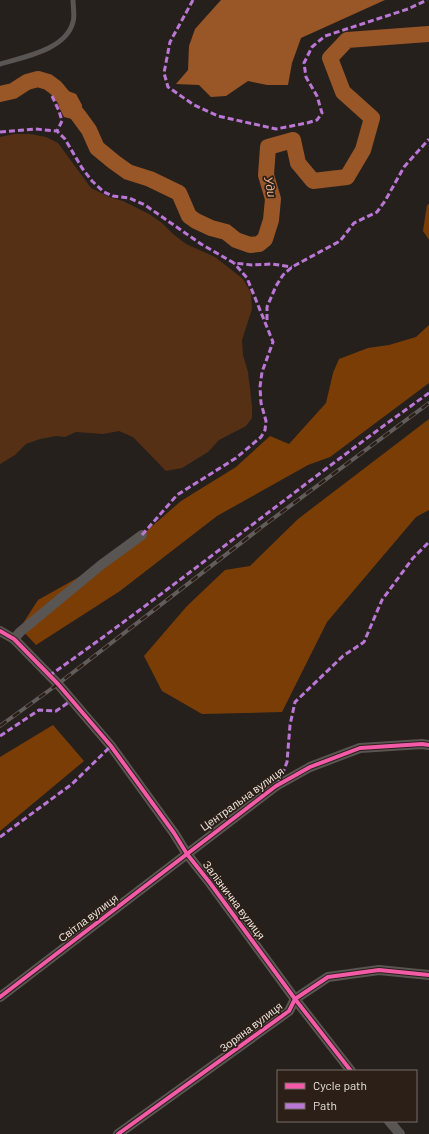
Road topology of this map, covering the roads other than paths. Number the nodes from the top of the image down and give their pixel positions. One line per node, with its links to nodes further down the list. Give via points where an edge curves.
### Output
1 (74, 0): 2 (lane, via 74,22 62,39 51,47)
2 (0, 64)
3 (142, 535): 5 (street, via 101,565)
4 (0, 631): 5 (street, Залізнична вулиця)
5 (14, 639): 7 (street, Залізнична вулиця, via 58,684 111,746)
6 (429, 745): 7 (street, Центральна вулиця, via 360,748 310,767 276,786)
7 (187, 854): 9 (street, Світла вулиця); 10 (street, Залізнична вулиця)
8 (429, 975): 10 (street, Зоряна вулиця, via 379,970 328,977)
9 (0, 997)
10 (295, 999): 11 (street, Залізнична вулиця); 13 (street, Зоряна вулиця, via 289,1011)
11 (350, 1070)
12 (391, 1122): 14 (street)
13 (118, 1134)
14 (400, 1134)

